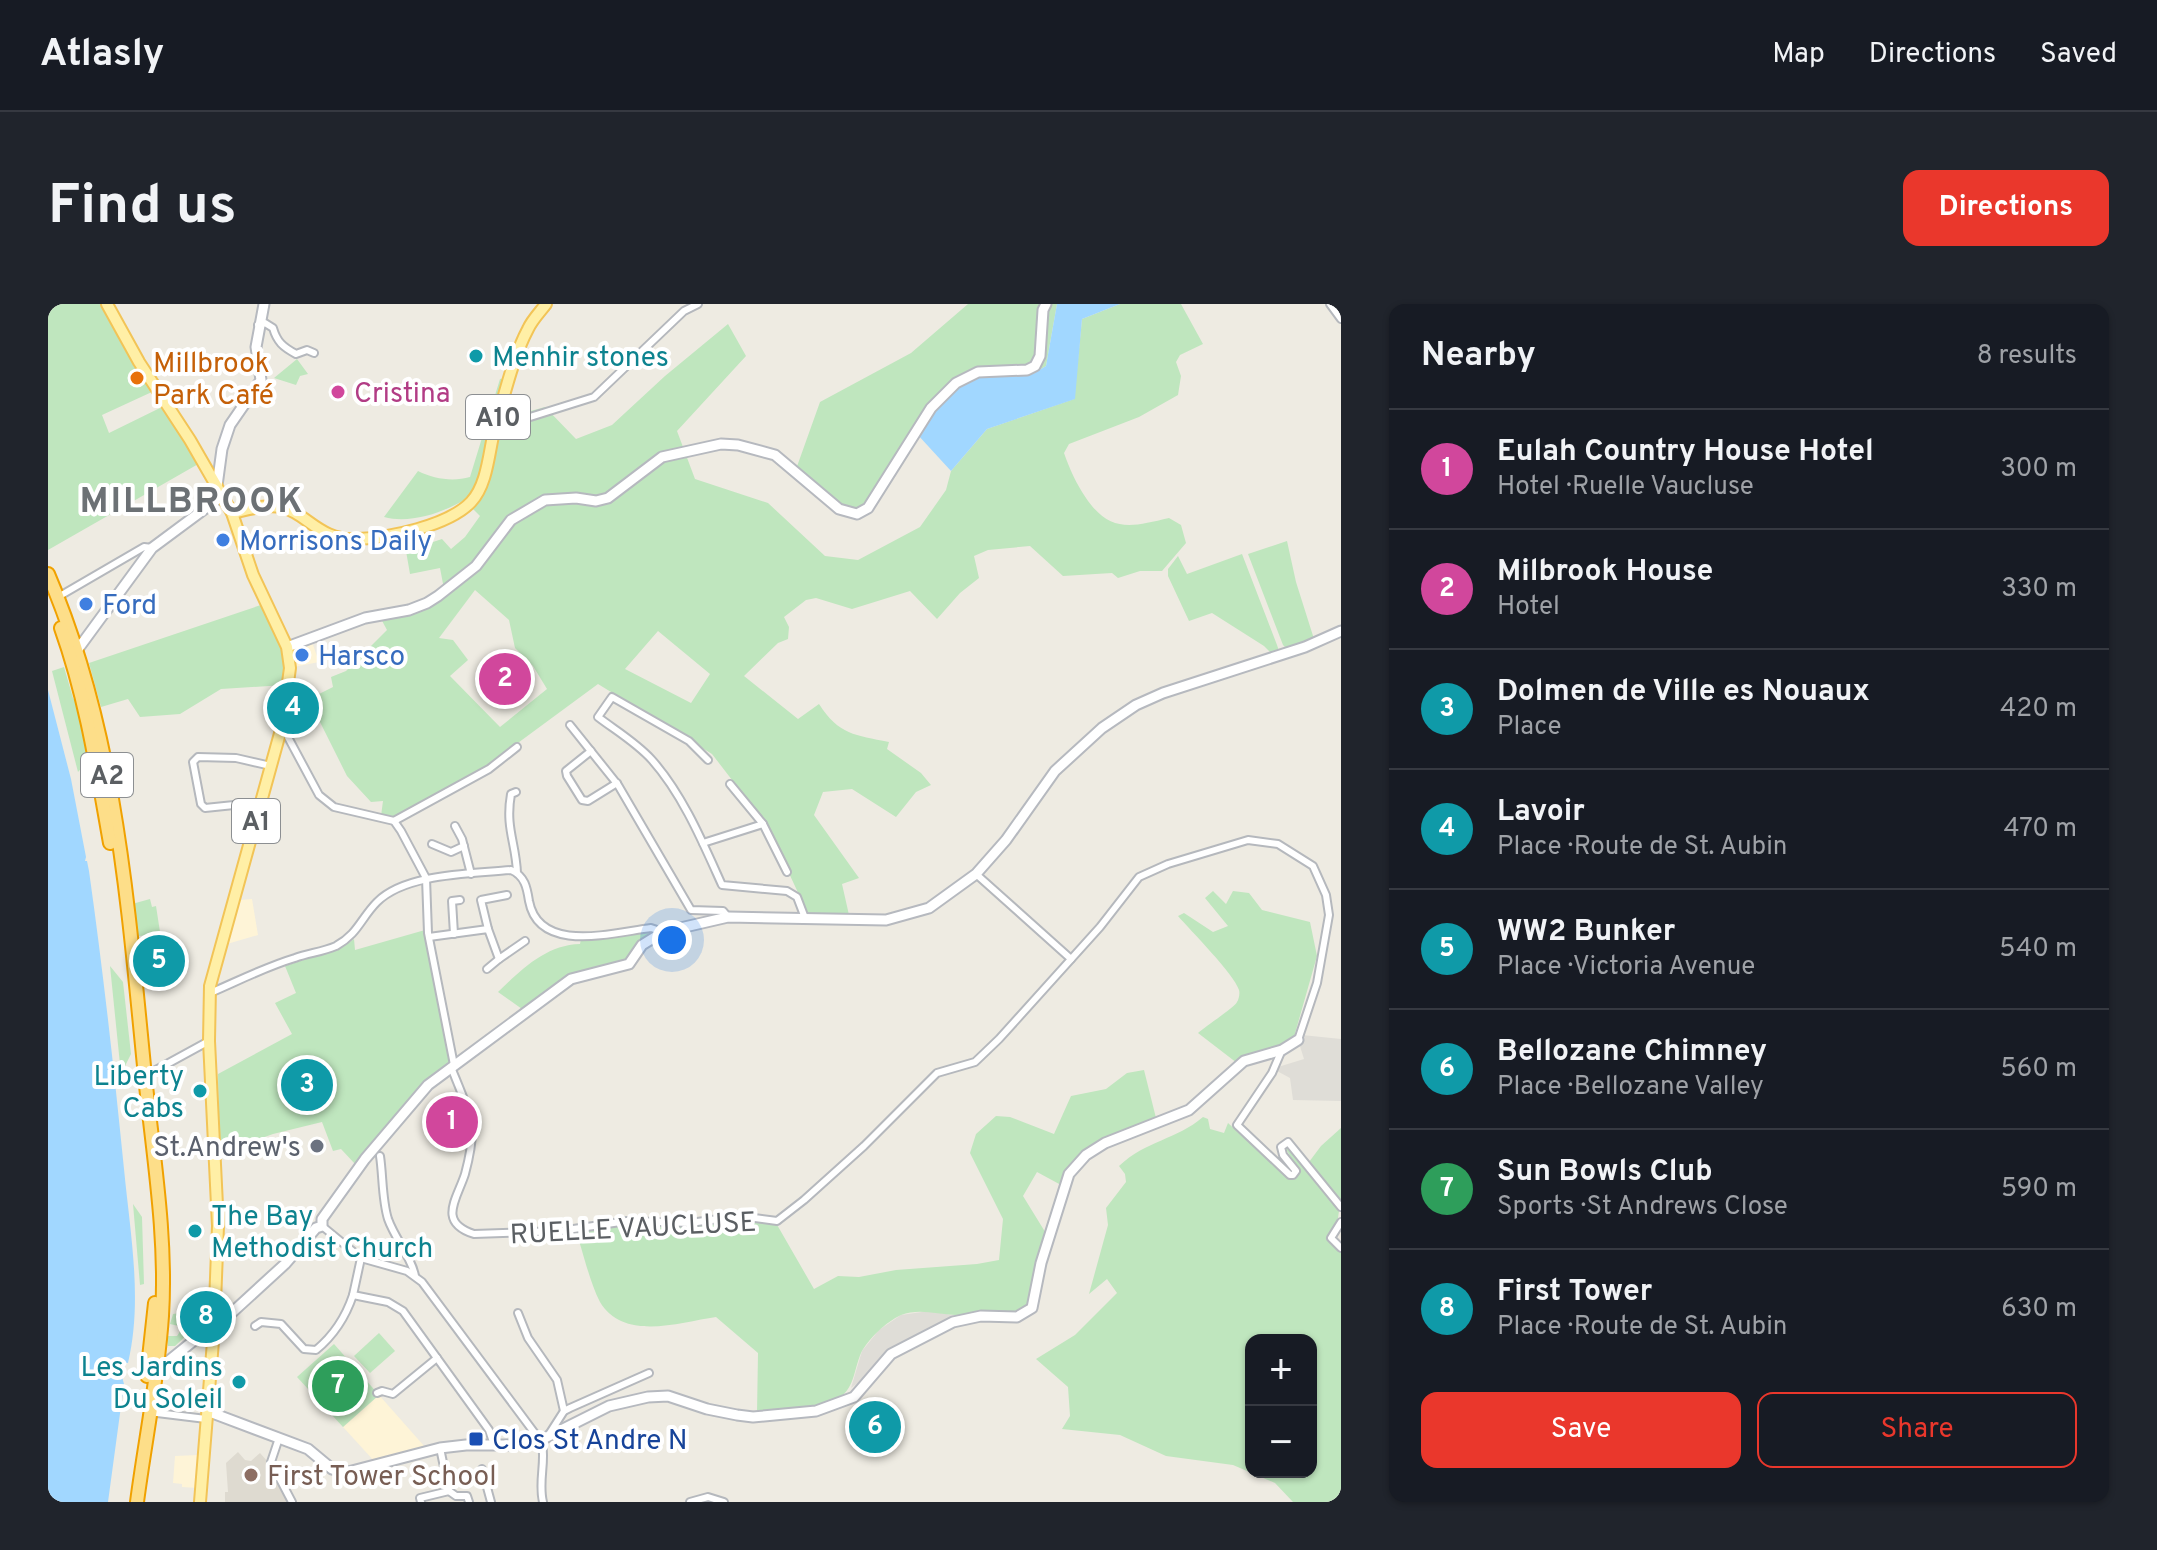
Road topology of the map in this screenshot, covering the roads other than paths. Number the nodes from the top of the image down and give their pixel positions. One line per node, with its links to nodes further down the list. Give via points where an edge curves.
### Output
1 (107, 304): 11 (main road, A1)
2 (264, 304): 8 (street)
3 (546, 304): 10 (main road, A10, via 528,329)
4 (698, 304): 10 (street, via 684,311 594,397)
5 (1046, 304): 17 (street, via 1035,366 978,372 956,383 931,408 868,508 857,514 839,509 775,455 721,444 662,457 608,498 545,500 511,520 476,566 427,603 365,618)
6 (1330, 304): 7 (street)
7 (1341, 319)
8 (258, 325): 9 (street, via 273,328 277,340 296,354); 11 (street, via 261,380 230,425)
9 (314, 353)
10 (495, 428): 12 (main road, A10, via 472,501 432,524 352,540 323,533 281,507)
11 (219, 491): 12 (main road, A1); 13 (street)
12 (232, 513): 17 (main road, A1, via 241,547)
13 (152, 548): 15 (street, via 144,547); 18 (street)
14 (48, 574): 15 (highway, A2)
15 (53, 595): 18 (highway, A2)
16 (1341, 631): 38 (street, via 1136,705 1055,771)
17 (287, 647): 20 (main road, A1, via 289,687)
18 (74, 652): 59 (highway, A2, via 96,712 111,796); 72 (highway, A2, via 127,949 155,1222)
19 (570, 725): 22 (street)
20 (282, 726): 24 (main road, A1); 29 (street, via 319,795 334,807)
21 (517, 747): 29 (street, via 489,769)
22 (591, 751): 25 (street); 25 (street, via 566,771 582,800)
23 (708, 760): 32 (street, via 689,741 612,697 598,717 651,758)
24 (271, 766): 28 (main road, A1); 28 (street, via 236,758 198,757 193,762 205,808 234,805)
25 (617, 783): 44 (street, via 691,910 723,911)
26 (730, 784): 30 (street)
27 (516, 792): 36 (street, via 511,794 508,827)
28 (258, 813): 54 (main road, A1)
29 (394, 821): 39 (street)
30 (763, 824): 32 (street); 35 (street)
31 (455, 826): 34 (street)
32 (703, 843): 45 (street, via 722,885 787,891 797,897)
33 (432, 844): 34 (street, via 451,852)
34 (464, 846): 37 (street)
35 (787, 872)
36 (517, 873): 37 (street); 47 (street, via 526,884 530,908 559,935 651,928)
37 (471, 874): 39 (street)
38 (976, 874): 45 (street, via 929,908 894,919); 52 (street)
39 (426, 878): 49 (street); 54 (street, via 377,902 358,930 340,944)
40 (507, 895): 43 (street)
41 (460, 900): 48 (street, via 452,901)
42 (471, 900): 43 (street)
43 (481, 900): 46 (street)
44 (728, 917): 45 (street); 47 (street)
45 (805, 918)
46 (488, 929): 48 (street); 51 (street)
47 (663, 932): 58 (street, via 648,939 622,968 571,979)
48 (454, 934): 49 (street)
49 (429, 937): 58 (street)
50 (525, 941): 51 (street)
51 (499, 959): 53 (street)
52 (1071, 959): 55 (street, RUELLE VAUCLUSE, via 1139,877 1248,840 1278,844 1313,866 1329,915 1317,983); 58 (street, RUELLE VAUCLUSE, via 975,1062 937,1073 864,1146 777,1221 740,1216 690,1223 627,1221 560,1231 466,1232 453,1218 452,1205 470,1155 472,1121)
53 (487, 969)
54 (210, 993): 56 (main road, A1)
55 (1298, 1040): 57 (street)
56 (209, 1041): 59 (street); 70 (main road, A1, via 218,1226)
57 (1282, 1050): 61 (street, via 1237,1125 1293,1175 1296,1171 1281,1147 1288,1142); 79 (street, via 1244,1061 1189,1110 1086,1155 1069,1174 1032,1308 1023,1314 953,1322 891,1354 854,1397 828,1408 753,1417 668,1396 648,1397 609,1406)
58 (452, 1066): 63 (street, via 418,1094 392,1126 325,1214)
59 (145, 1076): 72 (highway, A2, via 163,1268 162,1314)
60 (380, 1156): 66 (street, via 387,1215)
61 (1341, 1207)
62 (1341, 1222): 64 (street, via 1331,1238)
63 (322, 1226): 65 (street); 70 (street)
64 (1341, 1248)
65 (361, 1258): 66 (street); 67 (street)
66 (415, 1276): 79 (street)
67 (353, 1295): 69 (street, via 332,1334 316,1350 304,1349 281,1324); 71 (street, via 388,1302 403,1311)
68 (518, 1313): 75 (street, via 557,1380)
69 (255, 1326)
70 (214, 1329): 72 (street, via 166,1363); 77 (main road, A1)
71 (437, 1358): 74 (street, via 393,1394); 80 (street, via 489,1430)
72 (152, 1366): 76 (highway, A2); 84 (highway, A2)
73 (649, 1373): 75 (street)
74 (377, 1393)
75 (564, 1411): 79 (street)
76 (149, 1412): 77 (street); 85 (highway, A2)
77 (206, 1415): 78 (street); 86 (main road, A1)
78 (279, 1438): 81 (street, via 308,1449 332,1469 348,1472); 87 (street, via 271,1462)
79 (543, 1439): 80 (street); 91 (street)
80 (494, 1445): 81 (street)
81 (440, 1448): 83 (street)
82 (482, 1469): 90 (street)
83 (449, 1491): 88 (street, via 420,1498); 89 (street, via 467,1496)
84 (129, 1502)
85 (137, 1502)
86 (200, 1502)
87 (292, 1502)
88 (421, 1502)
89 (469, 1502)
90 (491, 1502)
91 (543, 1502)
92 (690, 1502): 93 (street, via 708,1497)
93 (724, 1502)

